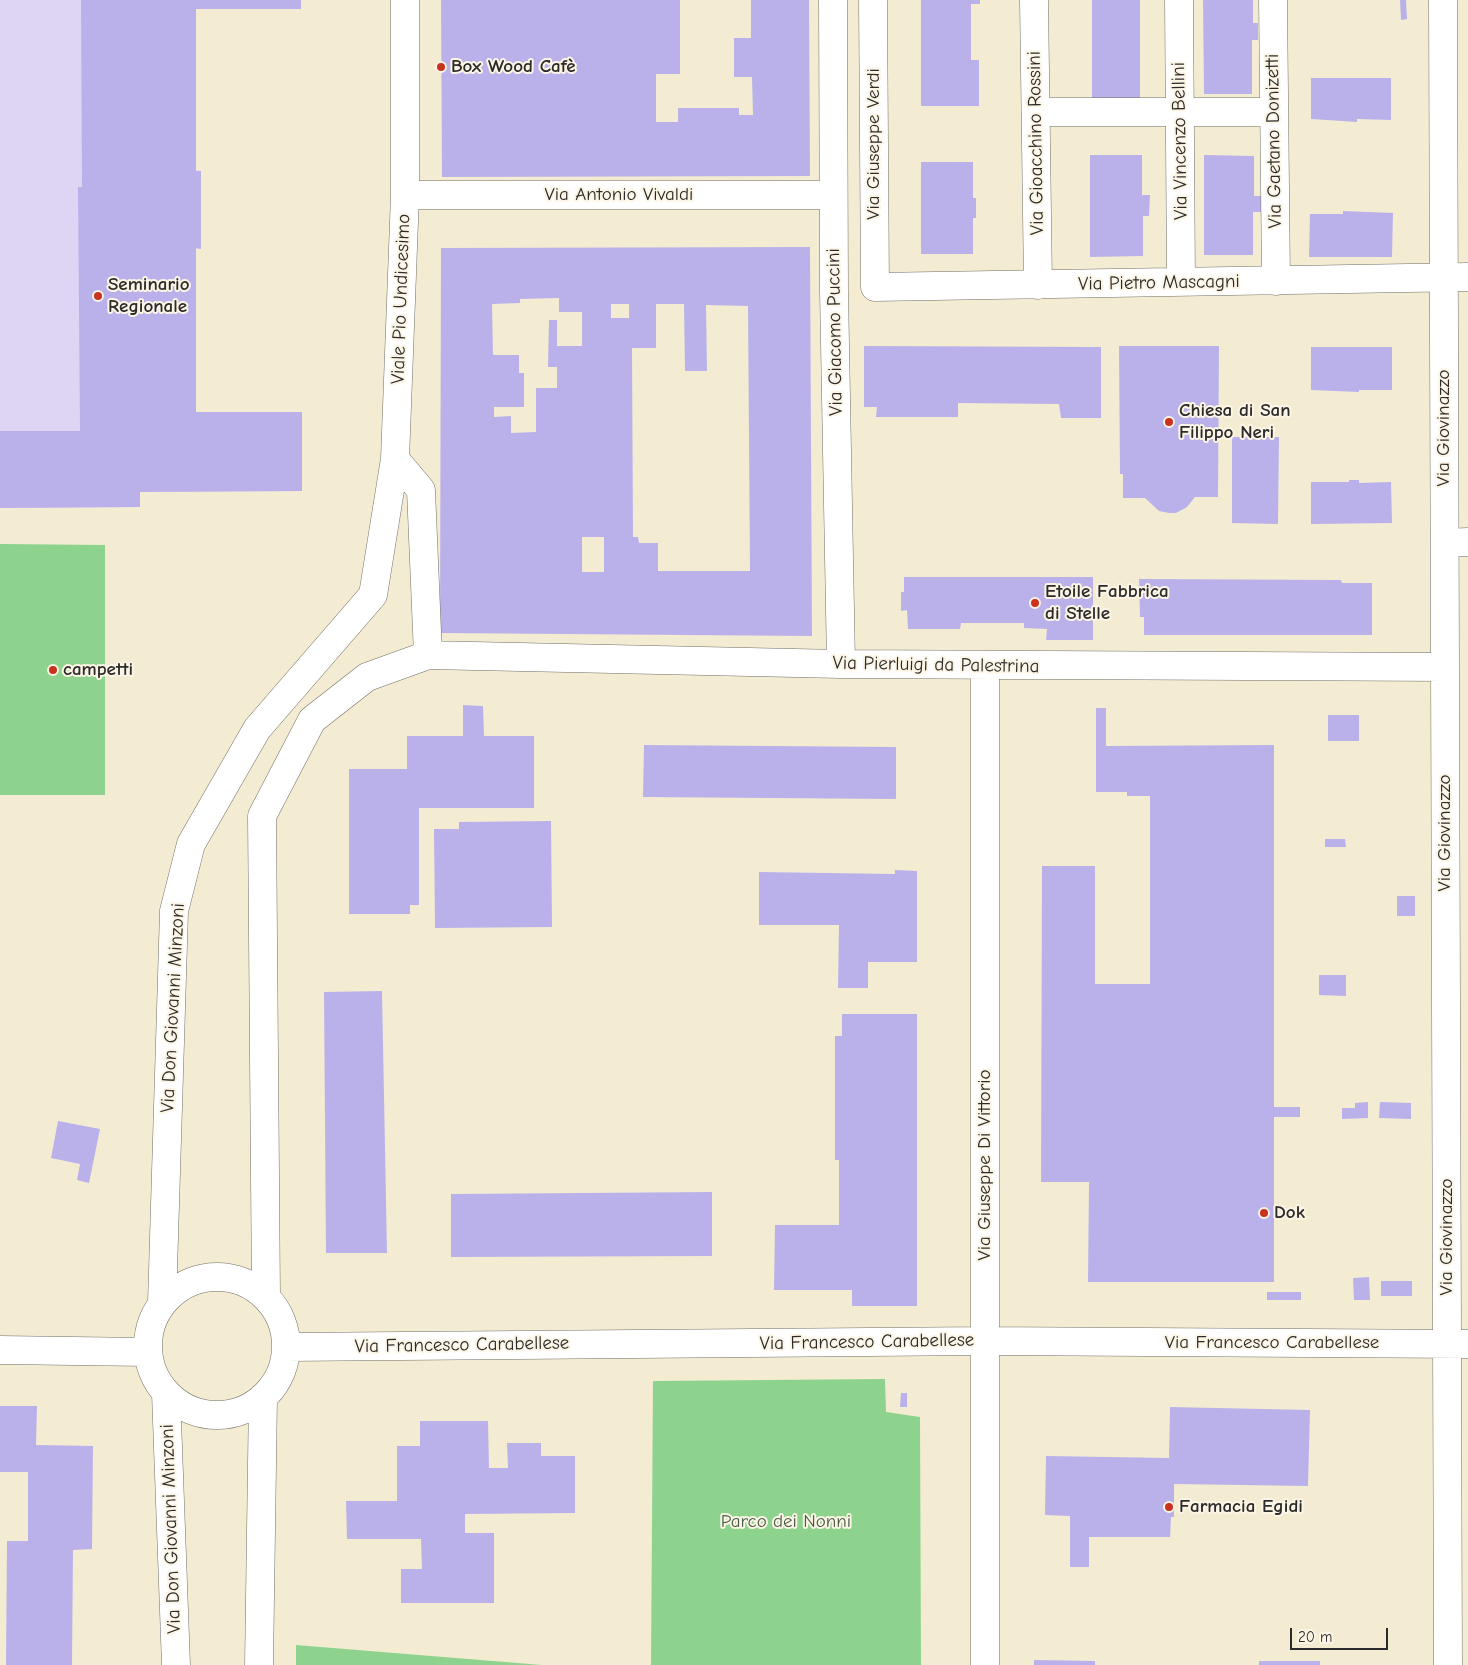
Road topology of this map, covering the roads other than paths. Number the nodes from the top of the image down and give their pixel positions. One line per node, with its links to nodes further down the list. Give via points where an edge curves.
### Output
1 (405, 0): 11 (street, Viale Pio Undicesimo)
2 (832, 0): 12 (street, Via Giacomo Puccini)
3 (873, 0): 17 (street, Via Giuseppe Verdi)
4 (1034, 0): 8 (street, Via Gioacchino Rossini)
5 (1178, 0): 9 (street, Via Vincenzo Bellini)
6 (1273, 0): 10 (street, Via Gaetano Donizetti)
7 (1443, 0): 13 (street, Via Giovinazzo)
8 (1036, 112): 9 (street); 16 (street, Via Gioacchino Rossini)
9 (1180, 112): 10 (street); 15 (street, Via Vincenzo Bellini)
10 (1274, 112): 14 (street, Via Gaetano Donizetti)
11 (405, 195): 12 (street, Via Antonio Vivaldi); 18 (street, Viale Pio Undicesimo)
12 (833, 195): 22 (street, Via Giacomo Puccini)
13 (1456, 278): 14 (street, Via Pietro Mascagni); 19 (street, Via Giovinazzo)
14 (1276, 281): 15 (street, Via Pietro Mascagni)
15 (1181, 282): 16 (street, Via Pietro Mascagni)
16 (1038, 285): 17 (street, Via Pietro Mascagni)
17 (875, 288)
18 (395, 459): 20 (street, Viale Pio Undicesimo); 21 (street, via 421,490)
19 (1456, 543): 24 (street, Via Giovinazzo)
20 (373, 596): 28 (street, Via Don Giovanni Minzoni, via 258,729 191,844 174,910)
21 (428, 655): 22 (street, Via Pierluigi da Palestrina); 27 (street, via 367,677 312,720 262,816)
22 (841, 664): 23 (street, Via Pierluigi da Palestrina)
23 (985, 665): 24 (street, Via Pierluigi da Palestrina); 29 (street, Via Giuseppe Di Vittorio)
24 (1445, 667): 25 (street, Via Giovinazzo)
25 (1457, 851): 26 (street, Via Giovinazzo)
26 (1457, 1079): 30 (street, Via Giovinazzo)
27 (266, 1297): 28 (street, via 257,1288 236,1278 214,1276 192,1280 172,1292); 31 (street, via 283,1324)
28 (162, 1303): 33 (street, via 149,1329)
29 (986, 1341): 30 (street, Via Francesco Carabellese); 31 (street, Via Francesco Carabellese); 38 (street, Via Giuseppe Di Vittorio)
30 (1458, 1344): 39 (street, Via Giovinazzo)
31 (286, 1347): 35 (street, via 282,1370)
32 (0, 1350): 33 (street)
33 (147, 1352): 34 (street, via 152,1373)
34 (166, 1393): 35 (street, via 184,1407 207,1415 230,1414 252,1406); 36 (street, Via Don Giovanni Minzoni)
35 (263, 1397): 37 (street)
36 (176, 1665)
37 (259, 1665)
38 (985, 1665)
39 (1448, 1665)

